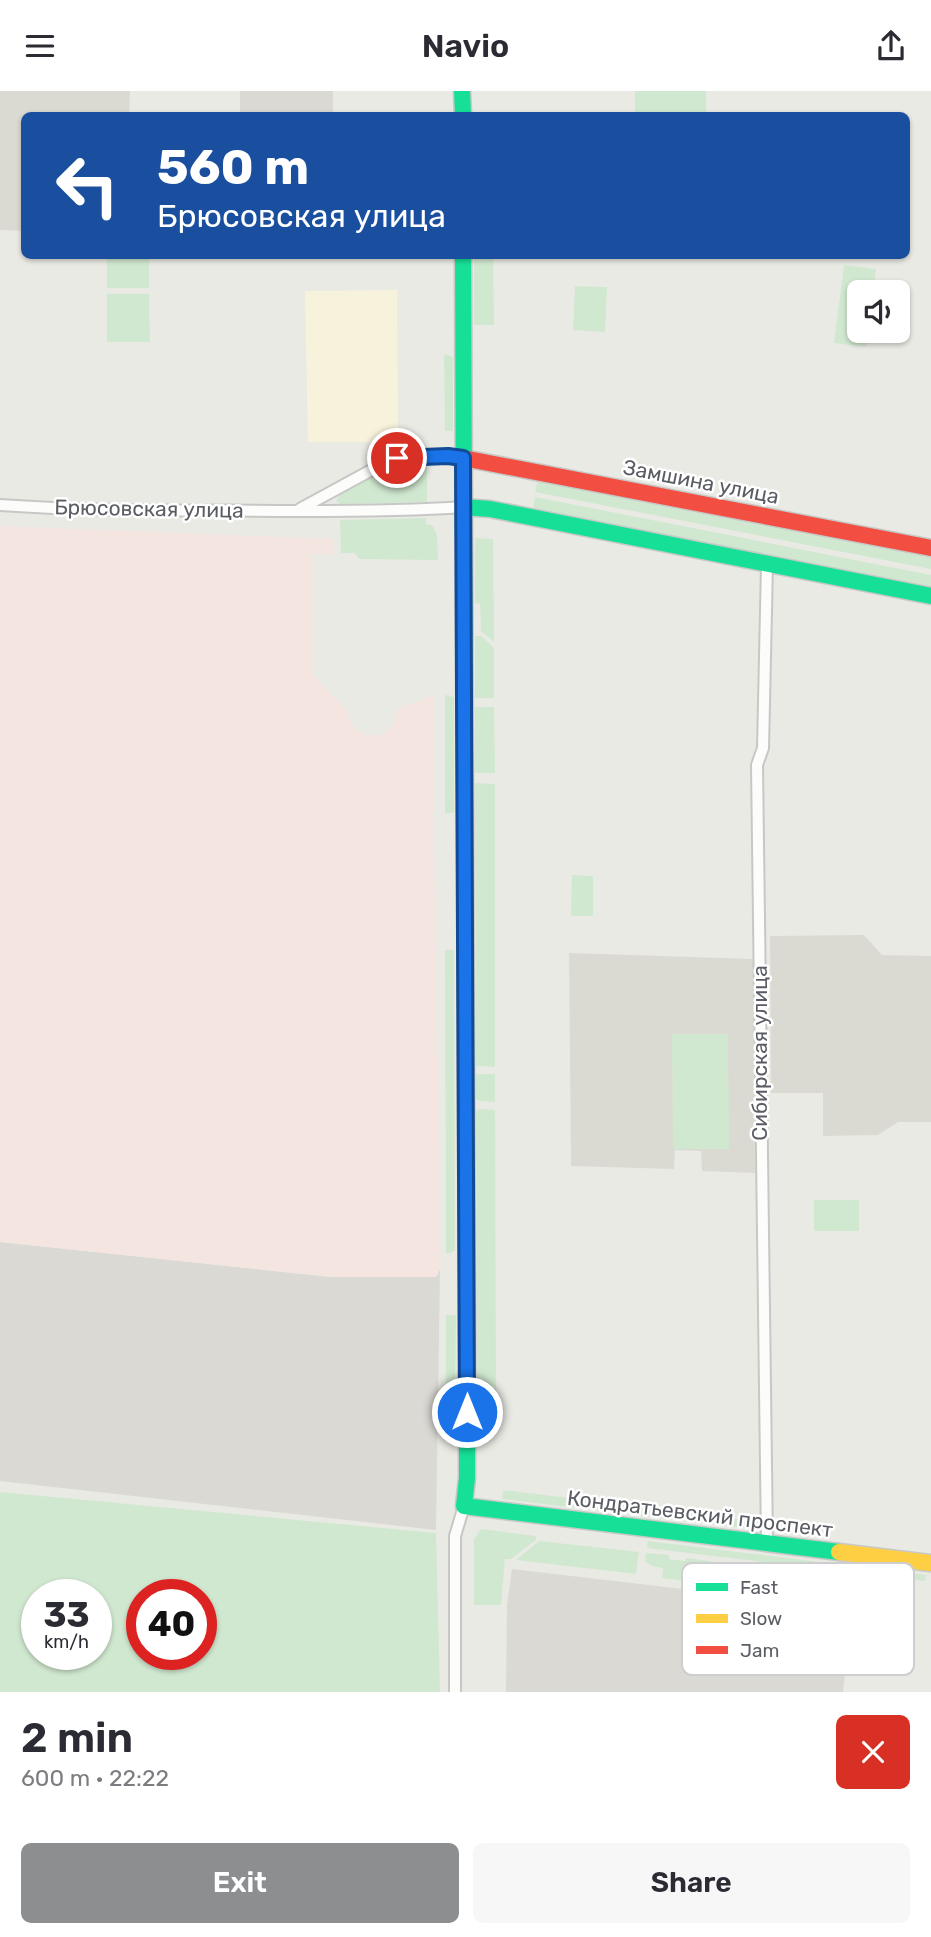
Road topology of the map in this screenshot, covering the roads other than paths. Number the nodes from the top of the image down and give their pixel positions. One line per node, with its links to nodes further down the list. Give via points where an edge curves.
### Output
1 (462, 91): 2 (street)
2 (463, 112)
3 (463, 259): 4 (street)
4 (463, 458): 6 (street); 7 (street, Брюсовская улица, via 390,460); 8 (street, Замшина улица)
5 (0, 505): 7 (street, Брюсовская улица)
6 (463, 507): 7 (street, Брюсовская улица); 9 (street); 11 (street)
7 (298, 510)
8 (931, 548)
9 (766, 564): 10 (street); 12 (street, Сибирская улица, via 762,748 757,765)
10 (931, 596)
11 (464, 1506): 12 (street, Кондратьевский проспект); 14 (street, via 456,1536)
12 (767, 1543): 13 (street, Кондратьевский проспект)
13 (931, 1563)
14 (455, 1692)

